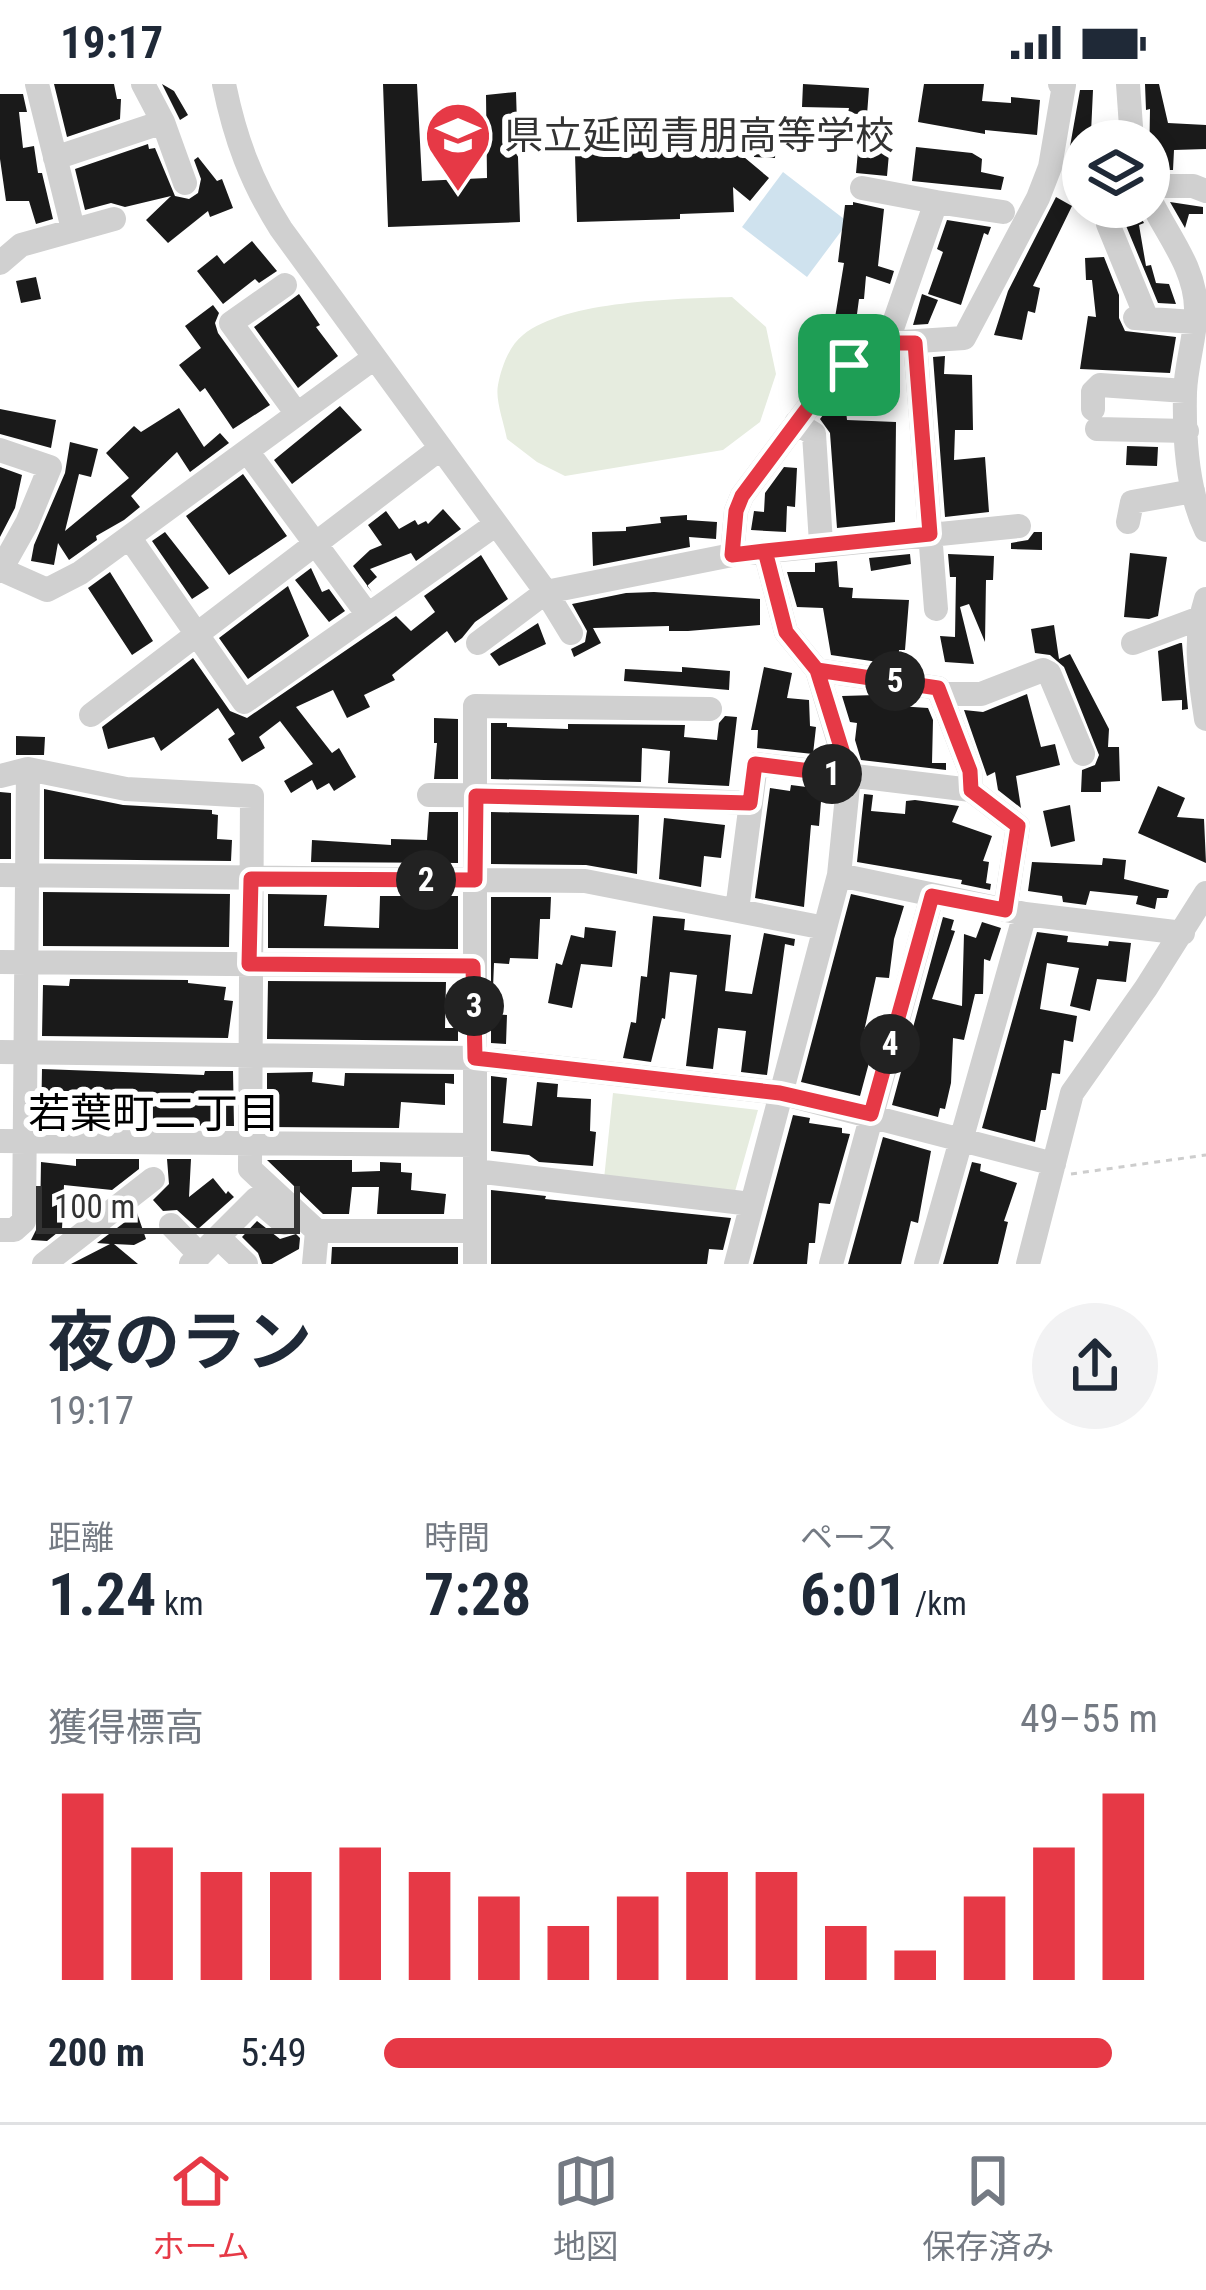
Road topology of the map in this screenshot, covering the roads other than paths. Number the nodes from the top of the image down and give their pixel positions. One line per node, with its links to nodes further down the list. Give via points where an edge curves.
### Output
1 (37, 84): 8 (street)
2 (142, 84): 7 (street)
3 (224, 84): 24 (street, via 255,188)
4 (1063, 84): 23 (street, via 1038,198 964,338)
5 (1128, 84): 6 (street)
6 (1131, 120)
7 (163, 122): 8 (street); 9 (street)
8 (55, 158): 18 (street)
9 (185, 183)
10 (1170, 186): 12 (street)
11 (862, 188): 13 (street)
12 (1206, 191)
13 (936, 202): 14 (street); 22 (street)
14 (1004, 212)
15 (114, 219): 18 (street)
16 (1109, 228): 21 (street, via 1141,318)
17 (1166, 228): 21 (street, via 1189,268)
18 (73, 229): 19 (street, via 21,245)
19 (0, 263)
20 (285, 285): 26 (street, via 231,322)
21 (1194, 322): 25 (street)
22 (886, 343): 23 (street); 27 (street, via 831,377)
23 (915, 343): 38 (street)
24 (374, 358): 26 (street); 29 (street)
25 (1193, 383): 28 (street); 28 (street, via 1100,385 1094,392 1095,419)
26 (297, 414): 31 (street)
27 (796, 423): 40 (street, via 814,434); 43 (street, via 742,496)
28 (1187, 431): 32 (street)
29 (441, 448): 35 (street); 41 (street)
30 (0, 450): 44 (street, via 50,467)
31 (247, 451): 39 (street); 41 (street)
32 (1198, 463): 33 (street)
33 (1193, 491): 34 (street, via 1132,502); 37 (street)
34 (1128, 522)
35 (495, 525): 45 (street); 47 (street)
36 (1019, 526): 38 (street)
37 (1206, 530)
38 (930, 534): 40 (street); 46 (street)
39 (129, 537): 44 (street, via 47,590); 50 (street)
40 (821, 543): 42 (street)
41 (315, 544): 47 (street); 50 (street)
42 (765, 551): 43 (street); 53 (street, via 786,632)
43 (732, 555): 45 (street)
44 (1, 570)
45 (546, 592): 49 (street); 51 (street)
46 (937, 609)
47 (368, 615): 50 (street, via 244,702)
48 (1202, 620): 52 (street); 57 (street)
49 (571, 632)
50 (196, 634): 56 (street)
51 (478, 644)
52 (1132, 644)
53 (817, 670): 54 (street); 61 (street)
54 (940, 694): 58 (street, via 981,694 1043,670); 62 (street)
55 (710, 710): 64 (street, via 475,706)
56 (91, 715)
57 (1206, 717)
58 (1083, 754)
59 (28, 769): 60 (street); 68 (street); 69 (street, via 126,789 253,796)
60 (0, 776)
61 (850, 776): 62 (street); 65 (street, via 755,764); 67 (street)
62 (971, 790): 74 (street, via 1018,826)
63 (429, 795): 64 (street)
64 (476, 796): 65 (street); 70 (street)
65 (750, 803): 73 (street)
66 (0, 875): 68 (street)
67 (838, 875): 72 (street); 75 (street)
68 (28, 876): 69 (street); 78 (street)
69 (251, 879): 70 (street); 79 (street)
70 (475, 880): 73 (street, via 585,881); 80 (street)
71 (1206, 893): 76 (street)
72 (932, 896): 74 (street); 85 (street)
73 (737, 910): 75 (street)
74 (1015, 912): 76 (street); 86 (street)
75 (825, 928): 84 (street)
76 (1183, 933): 90 (street, via 1072,1093)
77 (0, 962): 78 (street)
78 (26, 962): 79 (street); 81 (street)
79 (249, 964): 80 (street); 82 (street)
80 (473, 966): 83 (street)
81 (13, 1052): 82 (street); 87 (street)
82 (250, 1057): 83 (street); 88 (street)
83 (475, 1058): 84 (street); 89 (street)
84 (780, 1093): 85 (street); 93 (street)
85 (871, 1114): 86 (street); 105 (street)
86 (959, 1137): 90 (street); 106 (street)
87 (12, 1142): 88 (street); 96 (street, via 24,1221)
88 (249, 1143): 89 (street); 97 (street, via 250,1169)
89 (475, 1145): 91 (street)
90 (1054, 1164): 107 (street)
91 (475, 1171): 93 (street); 98 (street)
92 (153, 1179): 100 (street)
93 (751, 1204): 104 (street)
94 (284, 1223): 99 (street, via 256,1199)
95 (171, 1225): 99 (street)
96 (0, 1230)
97 (317, 1231): 98 (street); 102 (street)
98 (475, 1232): 103 (street)
99 (203, 1252): 101 (street)
100 (44, 1264)
101 (246, 1264)
102 (314, 1264)
103 (475, 1264)
104 (736, 1264)
105 (832, 1264)
106 (926, 1264)
107 (1028, 1264)

